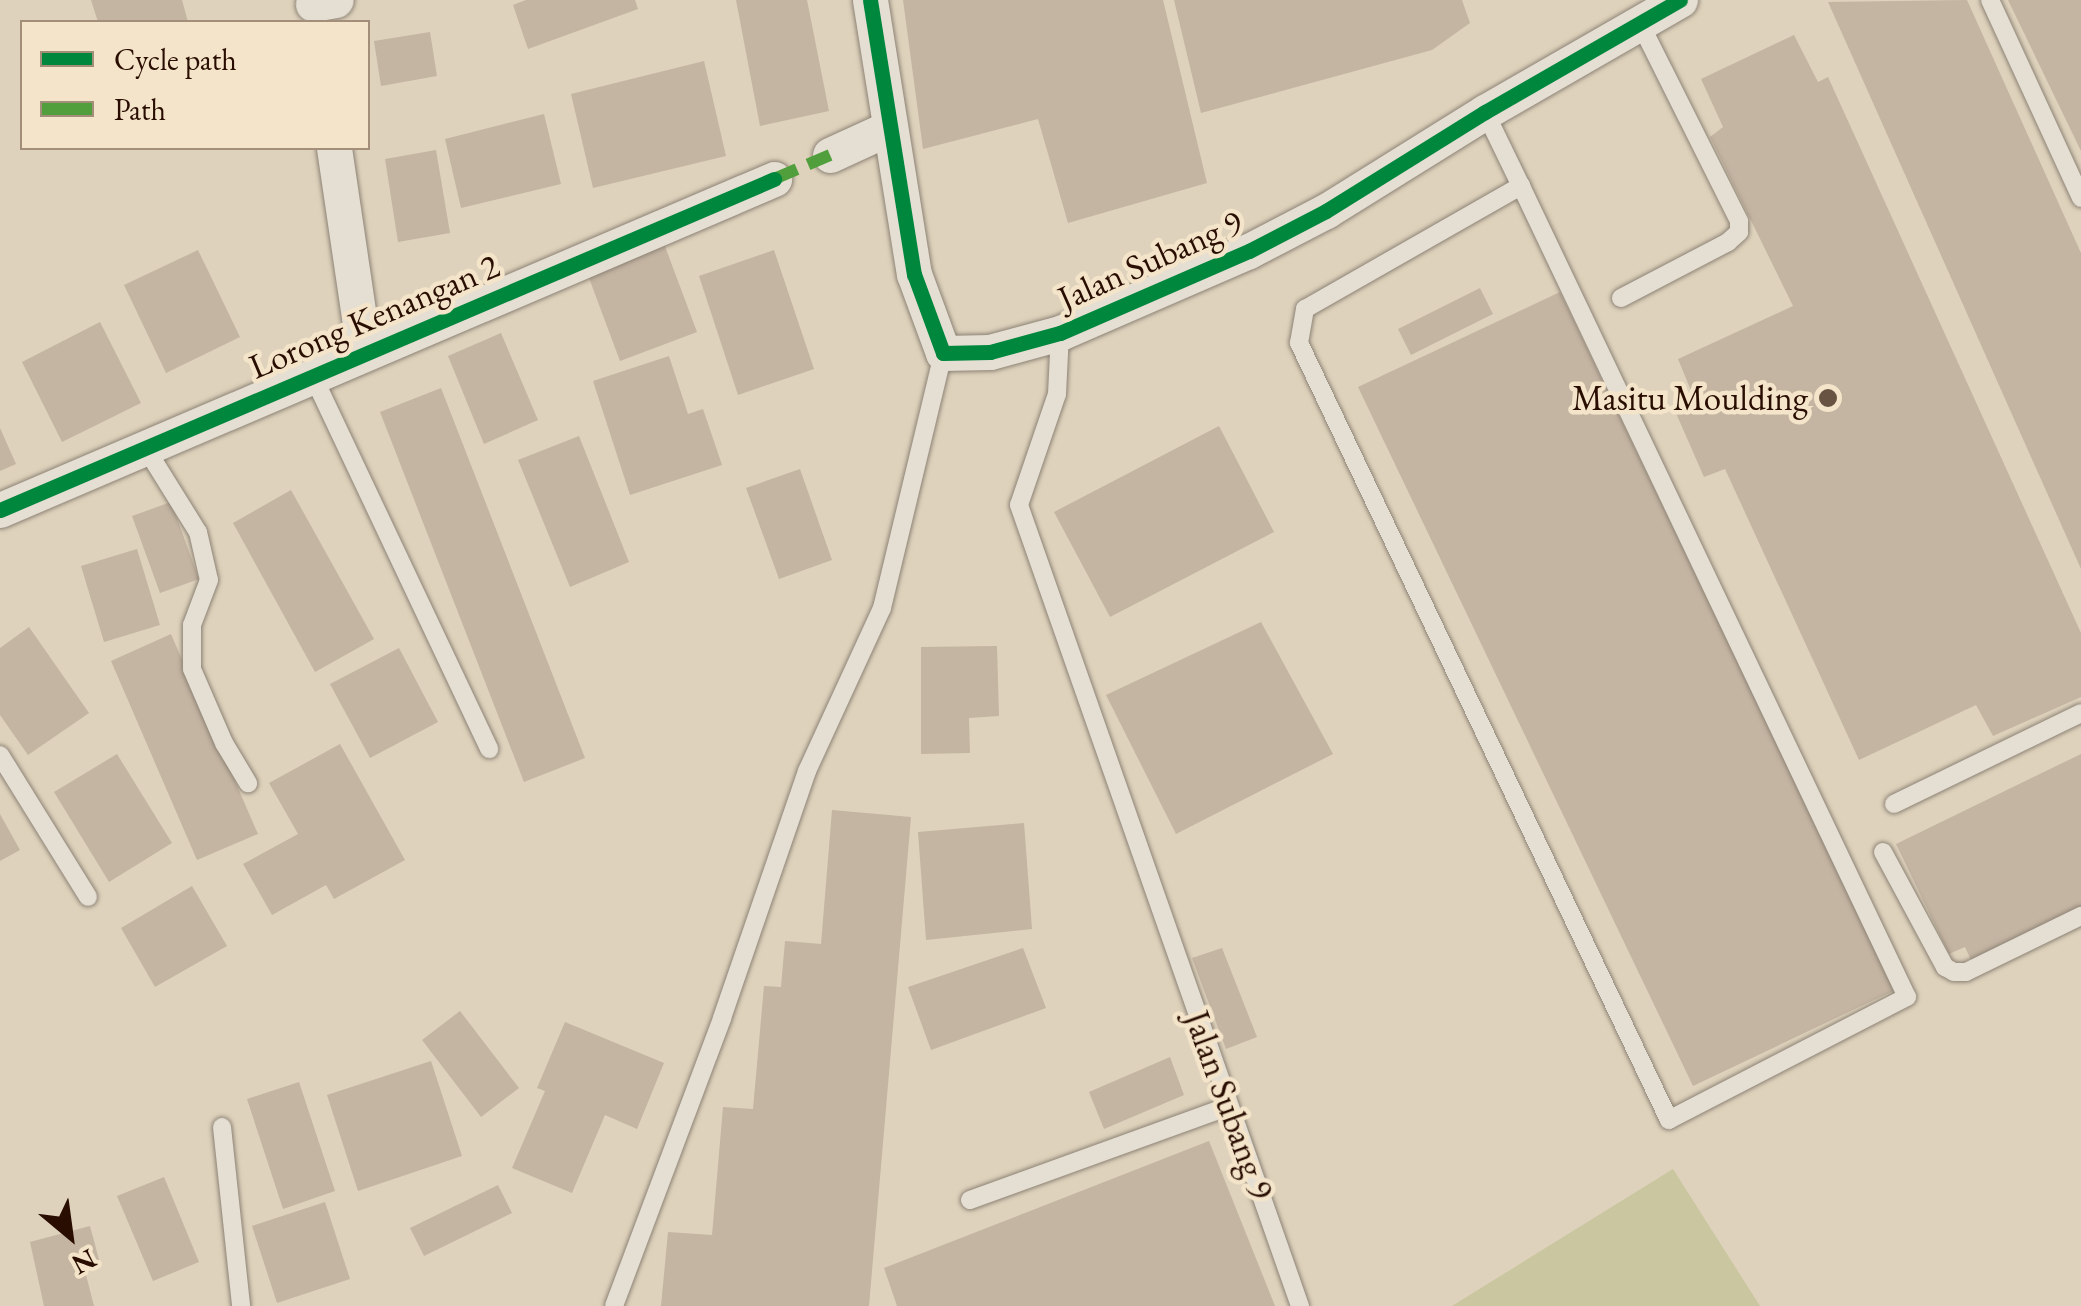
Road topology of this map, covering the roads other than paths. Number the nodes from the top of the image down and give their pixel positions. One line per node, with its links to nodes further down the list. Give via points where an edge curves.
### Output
1 (870, 0): 6 (street)
2 (1680, 0): 4 (street, Jalan Subang 9)
3 (1990, 0): 11 (lane)
4 (1640, 23): 5 (street, Jalan Subang 9); 12 (lane, via 1739,232)
5 (1485, 112): 10 (lane); 13 (street, Jalan Subang 9, via 1265,243)
6 (890, 128): 8 (street); 15 (street, via 914,274)
7 (334, 150): 14 (street)
8 (830, 155)
9 (774, 179): 14 (street, Lorong Kenangan 2)
10 (1521, 186): 10 (lane, via 1306,309 1300,342 1670,1120 1907,997)
11 (2081, 198)
12 (1621, 298)
13 (1060, 333): 15 (street, Jalan Subang 9, via 990,352); 27 (lane, Jalan Subang 9, via 1057,394 1019,506)
14 (364, 352): 16 (street, Lorong Kenangan 2)
15 (943, 353): 31 (lane, via 882,608 807,771)
16 (312, 374): 17 (street, Lorong Kenangan 2); 20 (lane)
17 (144, 447): 18 (street, Lorong Kenangan 2); 22 (lane, via 198,532 209,580 192,625 192,670)
18 (0, 510)
19 (2081, 713): 23 (lane)
20 (489, 749)
21 (0, 755): 25 (lane)
22 (248, 782)
23 (1894, 804)
24 (1883, 852): 26 (lane, via 1954,972)
25 (88, 896)
26 (2081, 916)
27 (1227, 1107): 29 (lane); 32 (lane, Jalan Subang 9)
28 (222, 1126): 30 (lane)
29 (970, 1200)
30 (242, 1306)
31 (614, 1306)
32 (1300, 1306)

